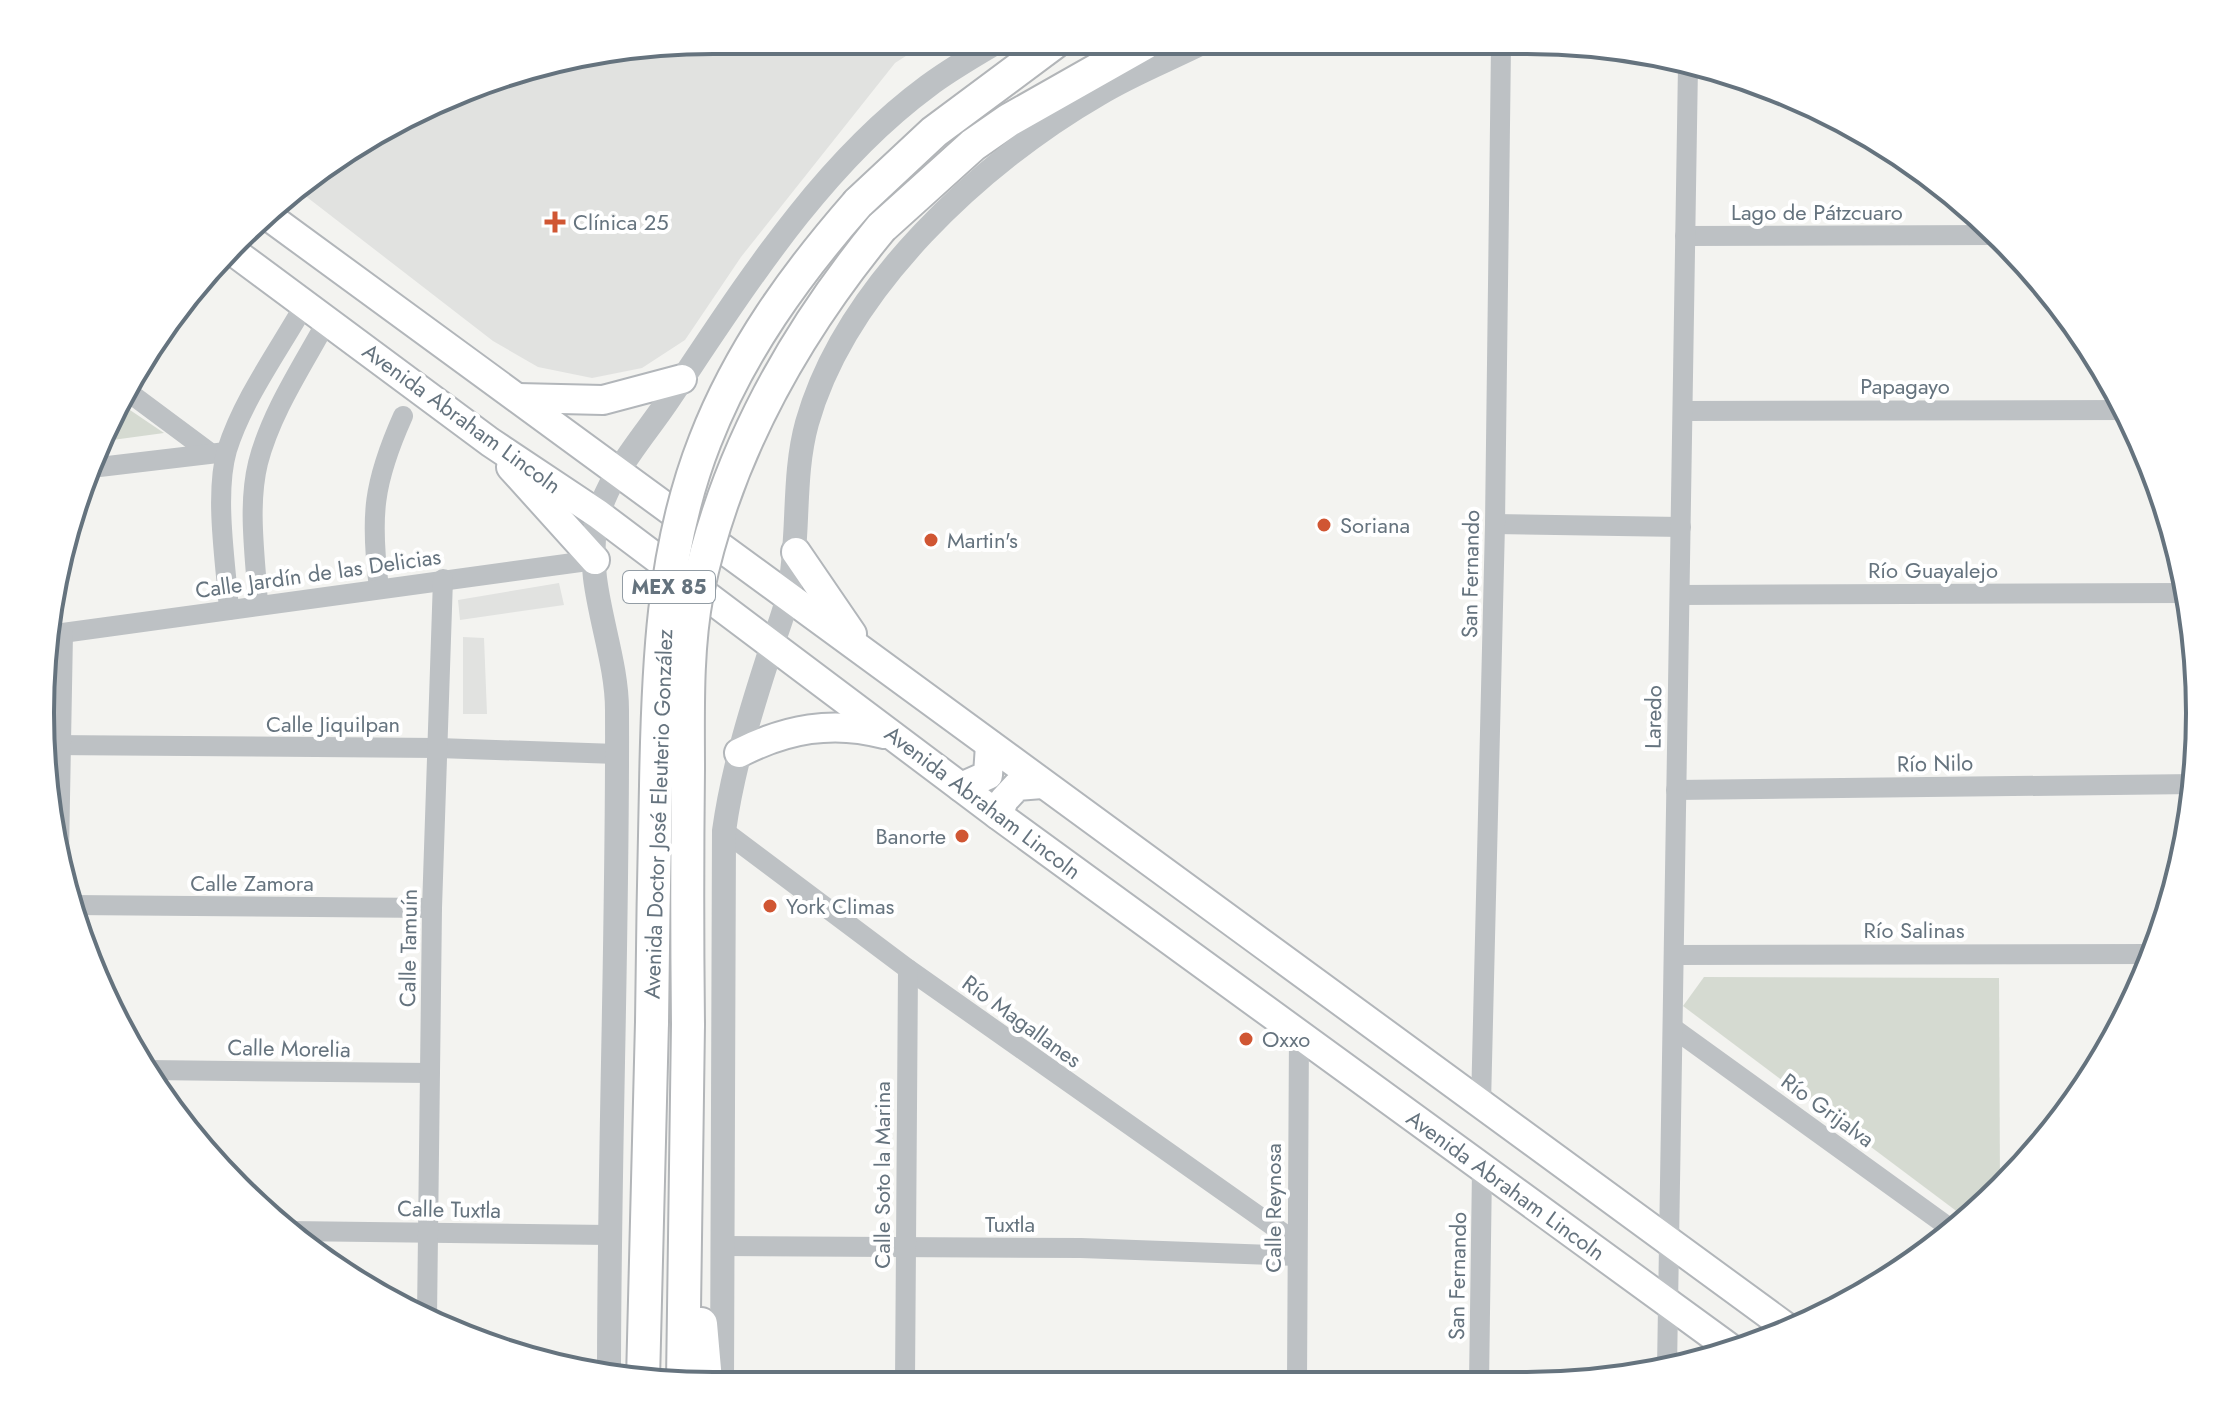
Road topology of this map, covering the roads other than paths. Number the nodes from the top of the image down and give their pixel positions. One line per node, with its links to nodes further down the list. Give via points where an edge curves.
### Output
1 (979, 54): 12 (street, via 905,105 819,192)
2 (1039, 54): 71 (highway, Avenida Doctor José Eleuterio González / MEX 85, bridge, via 934,132 819,248 756,336 724,396 694,471 667,595 659,669)
3 (1126, 54): 75 (highway, Avenida Doctor José Eleuterio González / MEX 85, bridge, via 997,128 881,228 826,297 770,391 731,478 704,562 691,633)
4 (1179, 54): 29 (street, via 1099,93 1003,157 882,283 817,392 801,458)
5 (1501, 54): 27 (street, San Fernando)
6 (1688, 74): 9 (street, Laredo)
7 (275, 221): 15 (main road)
8 (1980, 235): 9 (street, Lago de Pátzcuaro)
9 (1685, 236): 17 (street, Laredo)
10 (239, 256): 11 (main road, Avenida Abraham Lincoln)
11 (316, 312): 13 (street); 18 (street); 20 (main road, Avenida Abraham Lincoln)
12 (682, 379): 15 (main road, via 603,400); 23 (street)
13 (253, 396): 18 (street); 21 (street)
14 (135, 397): 21 (street)
15 (517, 398): 23 (main road)
16 (2112, 410): 17 (street, Papagayo)
17 (1683, 411): 28 (street, Laredo)
18 (278, 412): 25 (street, via 258,465)
19 (403, 416): 32 (street, via 377,485 373,529)
20 (490, 442): 26 (main road, Avenida Abraham Lincoln); 30 (main road)
21 (218, 452): 22 (street); 24 (street)
22 (102, 467)
23 (619, 473): 26 (street); 35 (main road)
24 (223, 509): 25 (street); 37 (street)
25 (254, 510): 36 (street)
26 (598, 514): 30 (street); 39 (main road, Avenida Abraham Lincoln)
27 (1495, 524): 28 (street); 64 (street, San Fernando)
28 (1681, 527): 34 (street, Laredo)
29 (796, 552): 35 (street); 40 (main road)
30 (595, 560): 31 (street, Calle Jardín de las Delicias); 47 (street, via 617,698)
31 (443, 579): 32 (street, Calle Jardín de las Delicias); 45 (street, Calle Tamuín)
32 (379, 588): 36 (street, Calle Jardín de las Delicias)
33 (2174, 593): 34 (street, Río Guayalejo)
34 (1680, 595): 52 (street, Laredo)
35 (788, 596): 39 (street); 40 (main road)
36 (258, 605): 37 (street, Calle Jardín de las Delicias)
37 (229, 610): 38 (street, Calle Jardín de las Delicias)
38 (59, 634)
39 (772, 646): 42 (main road, Avenida Abraham Lincoln); 46 (street)
40 (866, 655): 43 (main road)
41 (56, 661): 44 (street)
42 (897, 737): 46 (main road, via 862,728 817,727 765,740); 51 (main road, Avenida Abraham Lincoln)
43 (990, 745): 49 (main road); 51 (main road, via 988,775)
44 (56, 746): 45 (street, Calle Jiquilpan); 48 (street)
45 (438, 748): 47 (street, Calle Jiquilpan); 56 (street, Calle Tamuín)
46 (739, 753): 54 (street)
47 (617, 754): 69 (street)
48 (57, 771)
49 (1042, 784): 53 (main road, via 1017,786); 64 (main road)
50 (2182, 784): 52 (street, Río Nilo)
51 (961, 787): 53 (main road, Avenida Abraham Lincoln)
52 (1676, 790): 58 (street, Laredo)
53 (998, 815): 61 (main road, Avenida Abraham Lincoln)
54 (724, 831): 59 (street, Río Magallanes); 72 (street)
55 (83, 905): 56 (street, Calle Zamora)
56 (432, 908): 63 (street, Calle Tamuín)
57 (2140, 954): 58 (street, Río Salinas)
58 (1674, 955): 60 (street, Laredo)
59 (908, 969): 73 (street, Calle Soto la Marina); 74 (street, Río Magallanes)
60 (1673, 1028): 66 (street, Río Grijalva); 70 (street, Laredo)
61 (1299, 1033): 65 (main road, Avenida Abraham Lincoln); 74 (street, Calle Reynosa)
62 (159, 1070): 63 (street, Calle Morelia)
63 (430, 1073): 68 (street, Calle Tamuín)
64 (1481, 1104): 70 (main road)
65 (1482, 1169): 76 (main road, Avenida Abraham Lincoln); 89 (street, San Fernando)
66 (1943, 1223)
67 (306, 1231): 68 (street, Calle Tuxtla)
68 (429, 1233): 69 (street, Calle Tuxtla); 77 (street, Calle Tamuín)
69 (609, 1235): 81 (street)
70 (1670, 1241): 76 (street, Laredo); 78 (main road)
71 (644, 1244): 82 (highway, via 627,1275); 83 (highway, Avenida Doctor José Eleuterio González / MEX 85)
72 (723, 1246): 73 (street, Tuxtla); 86 (street)
73 (906, 1248): 74 (street, Tuxtla); 87 (street, Calle Soto la Marina)
74 (1297, 1250): 88 (street, Calle Reynosa)
75 (686, 1295): 84 (highway, Avenida Doctor José Eleuterio González / MEX 85); 85 (highway, via 703,1333)
76 (1668, 1302): 79 (main road, Avenida Abraham Lincoln); 80 (street, Laredo)
77 (427, 1306)
78 (1779, 1322)
79 (1722, 1342)
80 (1667, 1357)
81 (609, 1363)
82 (623, 1365)
83 (643, 1368)
84 (683, 1371)
85 (705, 1372)
86 (722, 1372)
87 (905, 1372)
88 (1297, 1372)
89 (1479, 1372)

